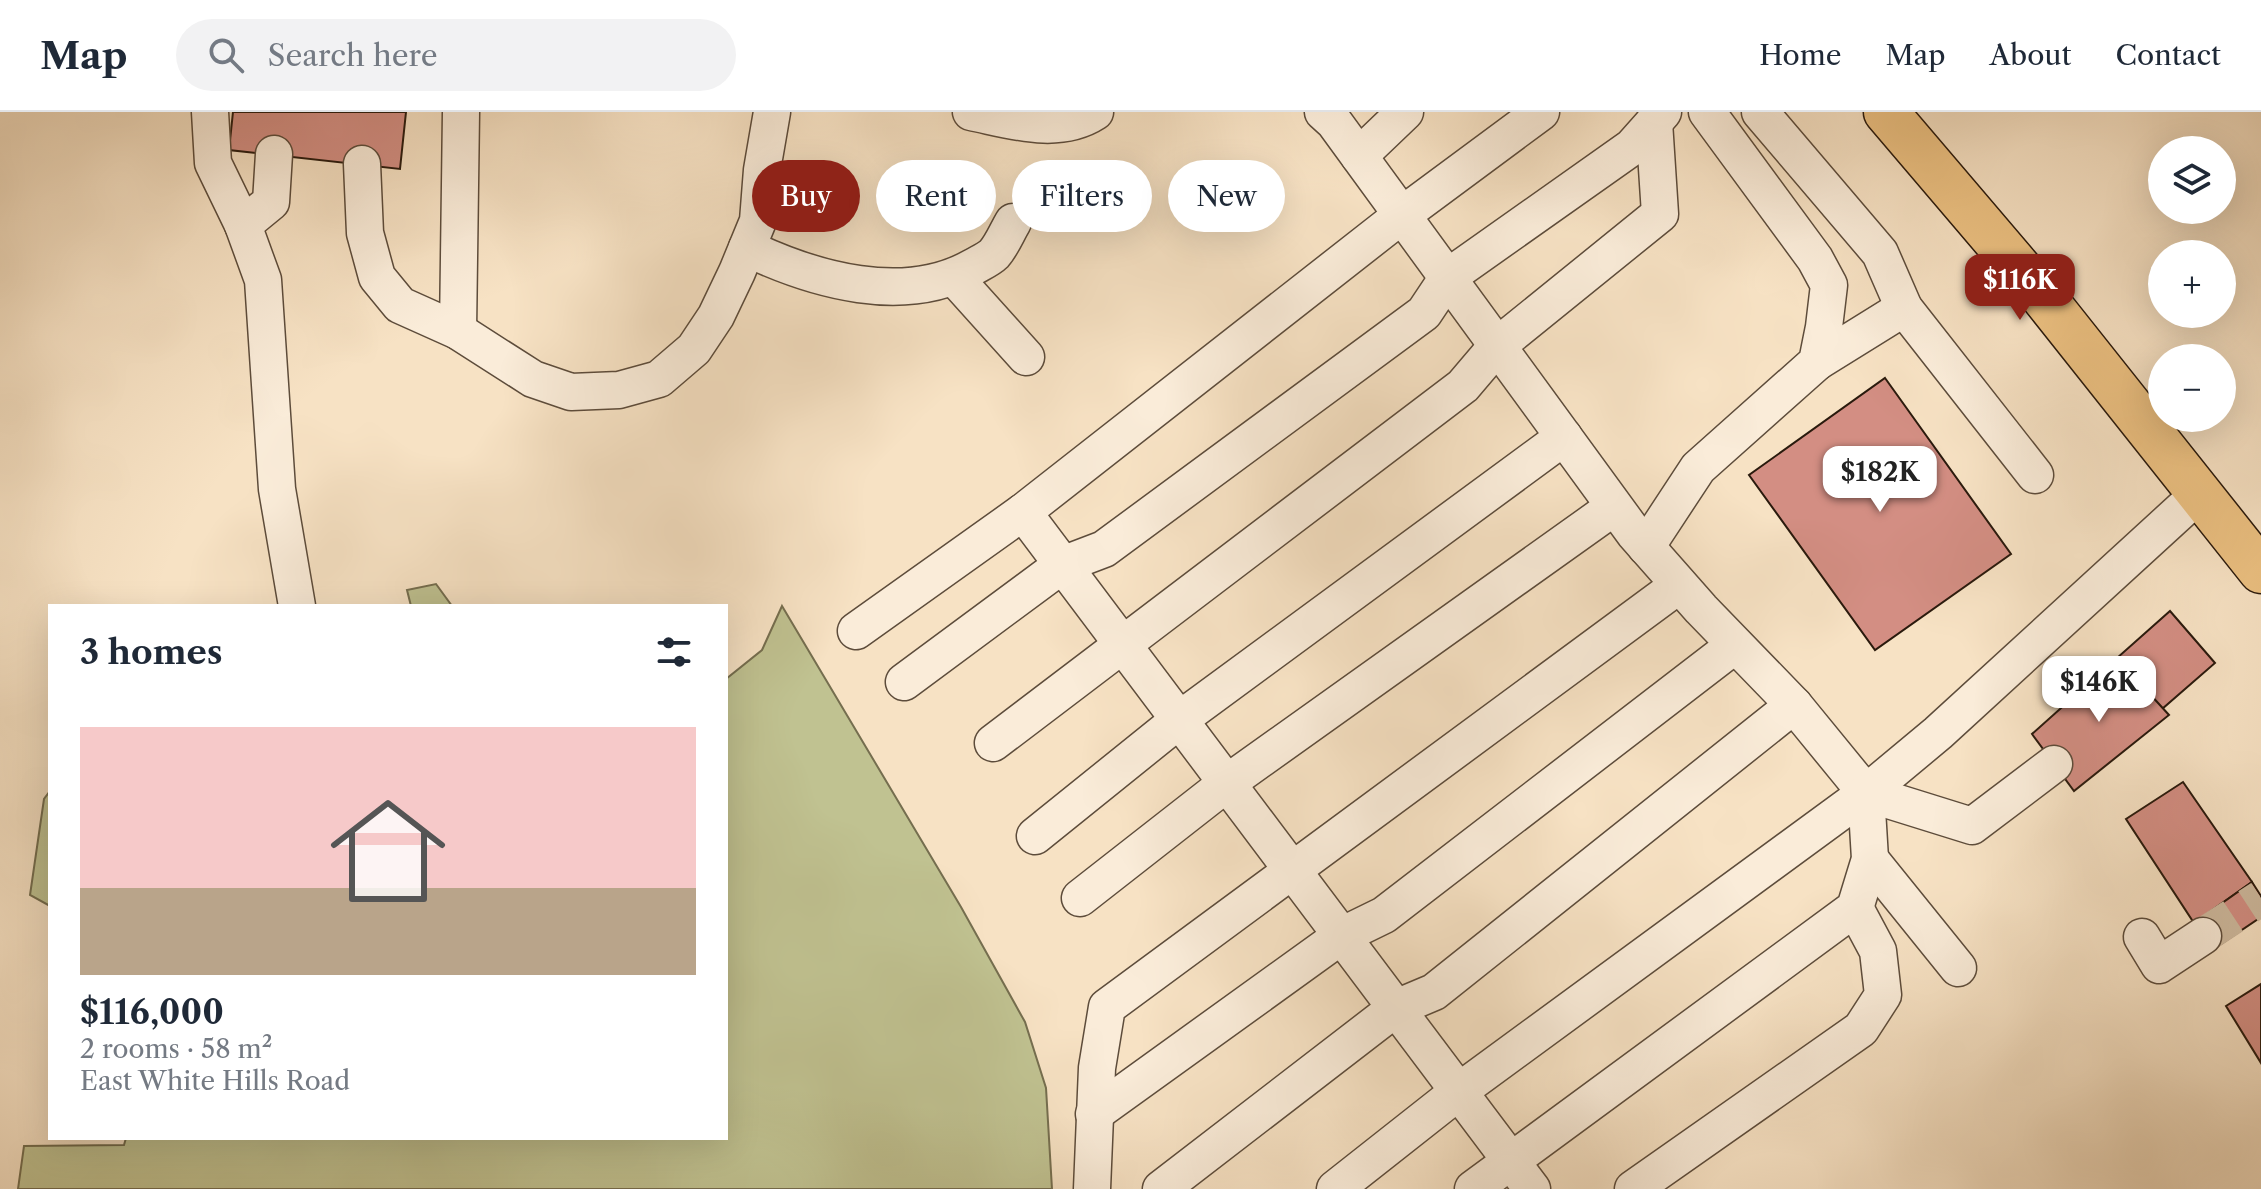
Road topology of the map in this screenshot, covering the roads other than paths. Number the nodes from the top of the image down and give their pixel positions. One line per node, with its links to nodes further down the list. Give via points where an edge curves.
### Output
1 (210, 112): 18 (lane, via 213,163)
2 (461, 112): 23 (lane)
3 (772, 112): 19 (lane, via 758,221)
4 (971, 112): 5 (lane, via 1062,126)
5 (1095, 112)
6 (1323, 112): 14 (lane)
7 (1405, 112): 14 (lane)
8 (1541, 112): 16 (lane)
9 (1707, 112): 26 (lane, via 1829,285)
10 (1760, 112): 22 (lane, via 1880,253)
11 (1886, 112): 29 (main road, via 2041,294)
12 (1659, 117): 21 (lane, via 1632,147); 24 (lane, via 1660,214)
13 (274, 154): 18 (lane, via 271,202)
14 (1359, 156): 16 (lane)
15 (362, 164): 23 (lane, via 365,233 377,277 400,305)
16 (1402, 215): 21 (lane); 31 (lane)
17 (1012, 224): 20 (lane, via 993,255)
18 (243, 225): 36 (lane, via 263,280 277,489)
19 (747, 248): 20 (lane, via 818,276 858,284 909,286); 23 (lane, via 716,316 694,349 659,379 619,390 571,392 533,379)
20 (954, 277): 25 (lane)
21 (1448, 277): 24 (lane); 33 (lane, via 1424,313 1104,549)
22 (1904, 308): 26 (lane); 28 (lane)
23 (458, 331)
24 (1497, 346): 27 (lane); 39 (lane, via 1463,386)
25 (1026, 357)
26 (1817, 362): 32 (lane, via 1698,468)
27 (1564, 437): 30 (lane); 42 (lane)
28 (2035, 475)
29 (2199, 494): 34 (main road); 46 (lane)
30 (1614, 507): 32 (lane); 45 (lane)
31 (1023, 512): 33 (lane); 37 (lane)
32 (1646, 547): 35 (lane)
33 (1062, 565): 39 (lane); 40 (lane)
34 (2261, 571)
35 (1679, 585): 38 (lane); 49 (lane)
36 (297, 604)
37 (856, 631)
38 (1735, 645): 41 (lane); 52 (lane, via 1384,915)
39 (1124, 646): 42 (lane); 43 (lane)
40 (904, 682)
41 (1794, 705): 46 (lane); 56 (lane, via 1434,992)
42 (1179, 720): 45 (lane); 47 (lane)
43 (993, 743)
44 (2054, 764): 46 (lane, via 1972,826)
45 (1227, 783): 49 (lane); 50 (lane)
46 (1866, 793): 48 (lane); 57 (lane)
47 (1035, 836)
48 (1870, 859): 51 (lane); 55 (lane)
49 (1292, 870): 52 (lane); 58 (lane, via 1107,1007)
50 (1080, 898)
51 (1855, 908): 59 (lane); 65 (lane, via 1878,951 1883,995 1861,1029)
52 (1341, 936): 56 (lane); 58 (lane)
53 (2203, 936): 54 (lane, via 2159,965)
54 (2142, 937)
55 (1958, 968)
56 (1396, 1008): 57 (lane); 61 (lane)
57 (1458, 1092): 59 (lane); 62 (lane)
58 (1094, 1114): 60 (lane)
59 (1510, 1161): 63 (lane); 64 (lane)
60 (1092, 1189)
61 (1161, 1189)
62 (1335, 1189)
63 (1473, 1189)
64 (1532, 1189)
65 (1633, 1189)

